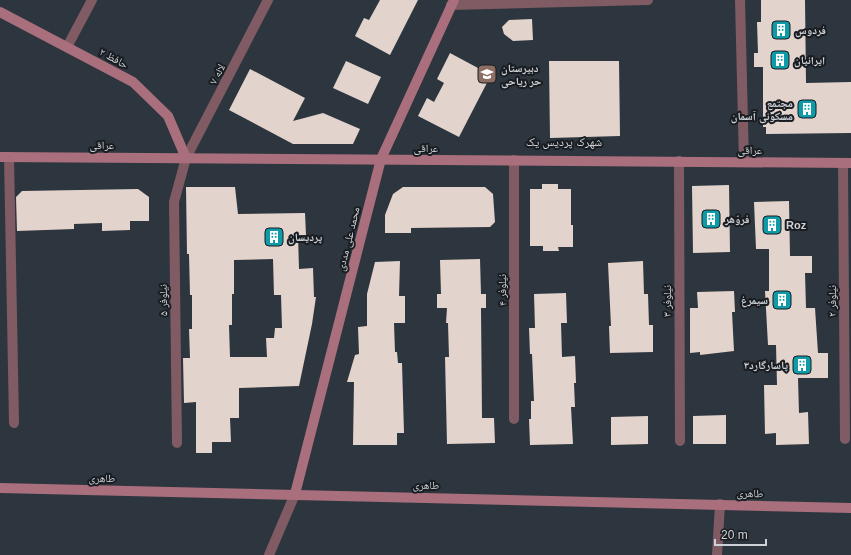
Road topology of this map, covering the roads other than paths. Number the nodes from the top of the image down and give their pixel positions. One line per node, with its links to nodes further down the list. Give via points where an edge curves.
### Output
1 (92, 0): 7 (street)
2 (268, 0): 9 (street, لاله ۷)
3 (648, 0): 5 (street)
4 (740, 0): 13 (street)
5 (453, 3): 10 (street, محمد علی مددی)
6 (0, 12): 7 (street, حافظ ۲)
7 (67, 47): 9 (street, حافظ ۲, via 133,82 168,116)
8 (4, 157): 9 (street, عراقی); 16 (street)
9 (186, 158): 10 (street, عراقی); 19 (street, نیلوفر ۵, via 174,202)
10 (381, 159): 11 (street, عراقی); 21 (street, محمد علی مددی)
11 (514, 160): 12 (street, عراقی); 15 (street, نیلوفر ۴)
12 (679, 162): 13 (street, عراقی); 18 (street, نیلوفر ۳)
13 (744, 162): 14 (street, عراقی)
14 (847, 163): 17 (street, نیلوفر ۲)
15 (514, 420)
16 (14, 423)
17 (845, 439)
18 (680, 441)
19 (177, 443)
20 (0, 488): 21 (street, طاهری)
21 (295, 494): 22 (street, طاهری); 24 (street)
22 (720, 504): 23 (street, طاهری); 25 (street)
23 (851, 508)
24 (269, 555)
25 (717, 555)

